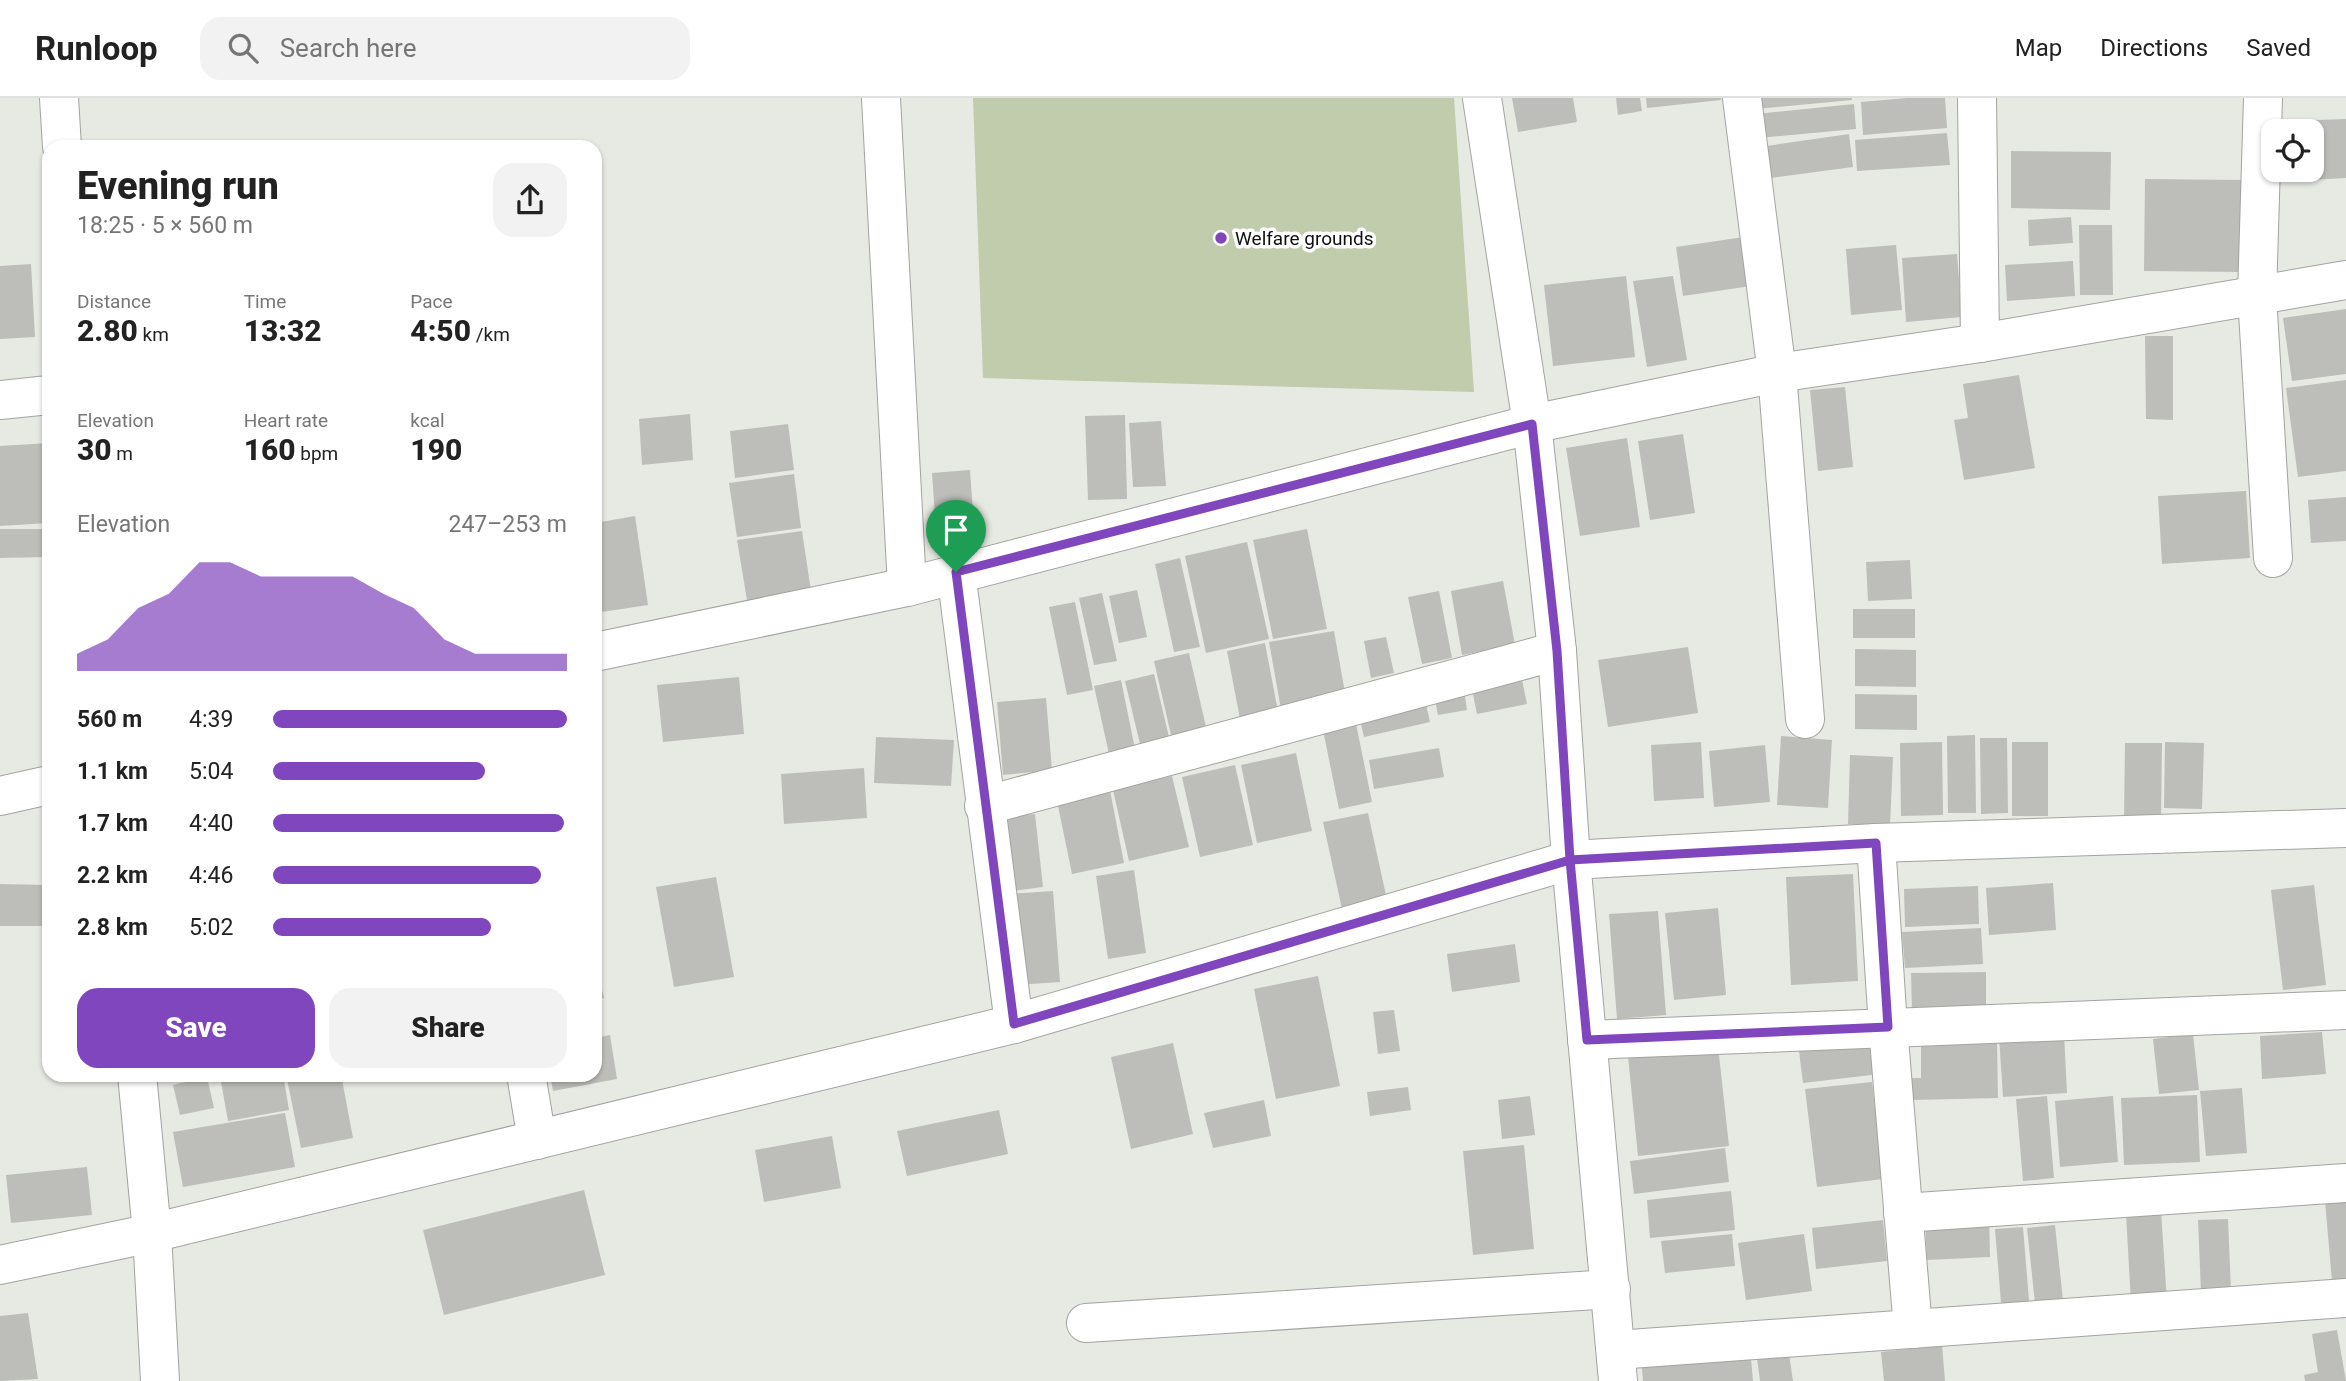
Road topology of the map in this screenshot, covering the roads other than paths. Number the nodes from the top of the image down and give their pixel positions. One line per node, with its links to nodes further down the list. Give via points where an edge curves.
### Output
1 (59, 98): 7 (street)
2 (881, 98): 17 (street)
3 (1482, 98): 14 (street)
4 (1742, 98): 11 (street)
5 (1977, 98): 10 (street)
6 (2263, 98): 9 (street)
7 (62, 140)
8 (2346, 280): 9 (street)
9 (2257, 296): 10 (street); 15 (street)
10 (1980, 343): 11 (street)
11 (1777, 373): 14 (street); 20 (street)
12 (42, 397): 13 (street)
13 (0, 400)
14 (1532, 424): 16 (street); 19 (street)
15 (2273, 558)
16 (956, 572): 17 (street); 23 (street)
17 (907, 587): 18 (street)
18 (602, 651)
19 (1557, 651): 23 (street); 26 (street)
20 (1805, 719)
21 (42, 787): 22 (street)
22 (0, 796)
23 (984, 806): 28 (street)
24 (2346, 828): 25 (street)
25 (1876, 843): 26 (street); 29 (street)
26 (1570, 860): 28 (street); 30 (street)
27 (2346, 1010): 29 (street)
28 (1014, 1024): 33 (street)
29 (1888, 1027): 30 (street); 35 (street)
30 (1587, 1040): 38 (street)
31 (138, 1082): 36 (street)
32 (527, 1082): 33 (street)
33 (537, 1140): 36 (street)
34 (2346, 1183): 35 (street)
35 (1903, 1213): 41 (street)
36 (152, 1233): 37 (street); 43 (street)
37 (0, 1265)
38 (1611, 1289): 40 (street); 42 (street)
39 (2346, 1298): 41 (street)
40 (1086, 1323)
41 (1913, 1329): 42 (street)
42 (1617, 1366)
43 (160, 1381)

